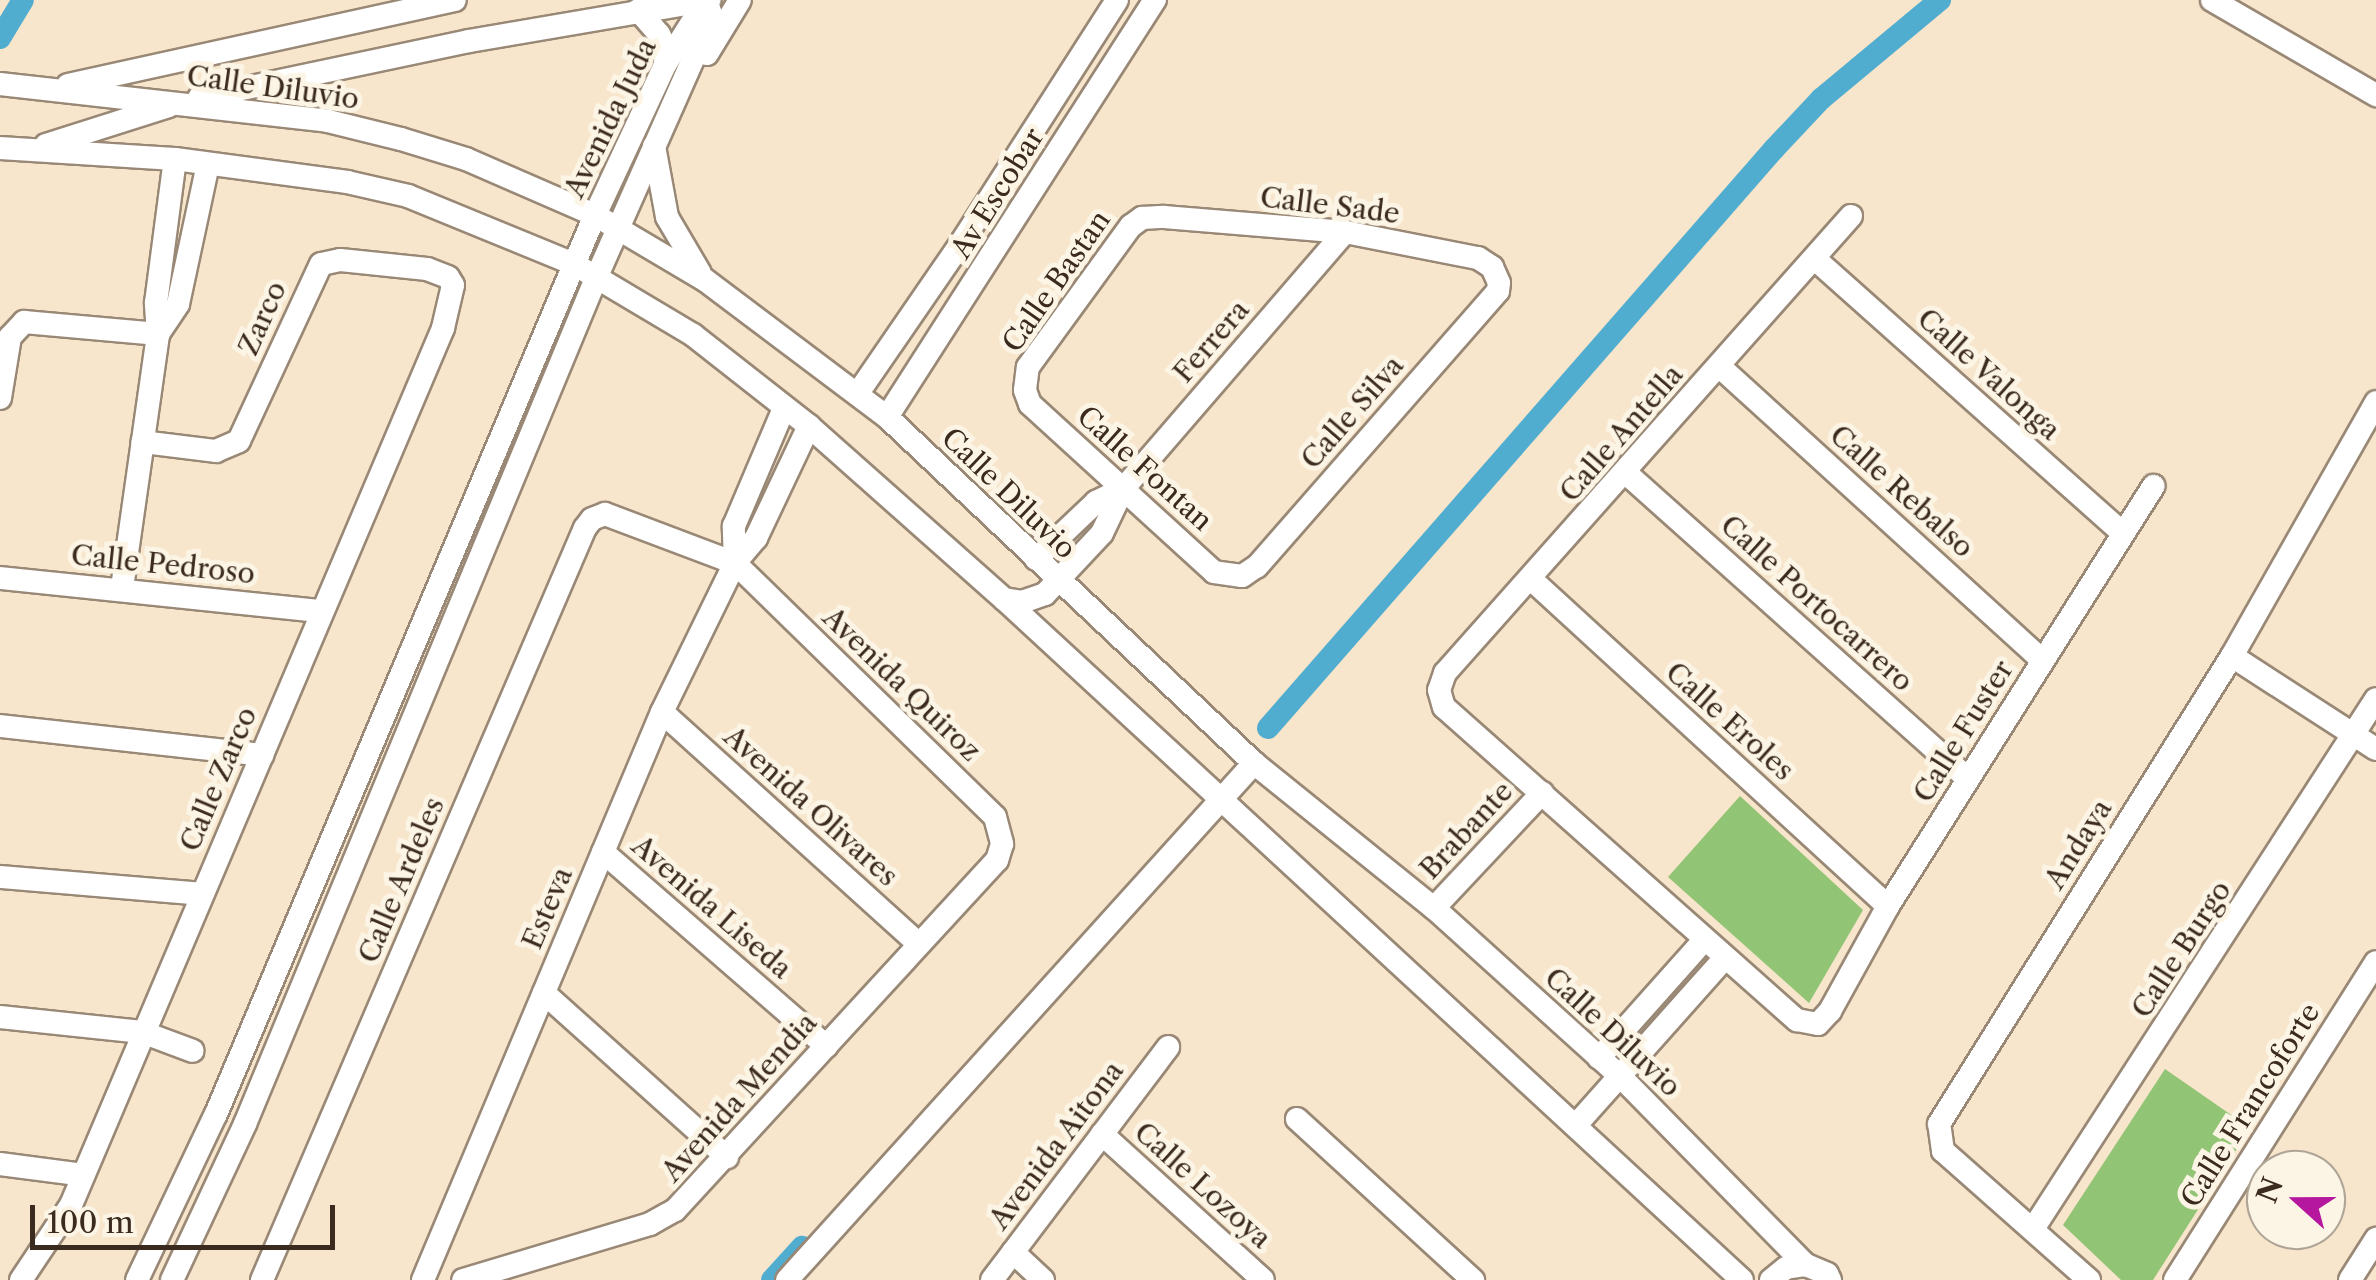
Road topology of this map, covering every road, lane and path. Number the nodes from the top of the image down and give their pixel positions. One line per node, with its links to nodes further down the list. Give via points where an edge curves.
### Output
1 (456, 0): 7 (street); 9 (street)
2 (707, 0): 8 (street, Avenida Juda); 11 (street, Avenida Juda); 18 (street, Avenida Juda, via 704,35)
3 (740, 0): 18 (street, Avenida Juda)
4 (1117, 0): 12 (street)
5 (1154, 0): 14 (street, Av Escobar)
6 (2212, 0): 16 (street)
7 (428, 3): 10 (street); 15 (street)
8 (638, 10): 9 (street, Avenida Juda); 11 (street, via 659,34)
9 (469, 41): 10 (street, Avenida Juda)
10 (437, 48): 17 (street, Avenida Juda)
11 (665, 65): 23 (street, Avenida Juda)
12 (1068, 77): 14 (street); 37 (street)
13 (0, 84): 15 (street, Calle Diluvio)
14 (1099, 87): 41 (street, Av Escobar)
15 (54, 88): 17 (street, Calle Diluvio)
16 (2376, 95)
17 (179, 103): 20 (street, Avenida Juda); 23 (street, Calle Diluvio, via 328,121 401,139 466,159)
18 (658, 134): 26 (street, Avenida Juda); 32 (street, via 667,217)
19 (0, 148): 20 (street)
20 (34, 149): 21 (street)
21 (175, 159): 22 (street); 34 (street)
22 (208, 164): 29 (street, via 408,196); 34 (street, via 178,304)
23 (596, 216): 26 (street, Calle Diluvio); 29 (street, Avenida Juda)
24 (1850, 216): 28 (street, Calle Antella)
25 (1149, 217): 27 (street, Calle Sade); 36 (street, Calle Bastan, via 1131,226 1028,367)
26 (618, 227): 31 (street, Avenida Juda); 32 (street, Calle Diluvio)
27 (1344, 232): 30 (street, Calle Sade, via 1478,258); 46 (street, Ferrera)
28 (1815, 260): 35 (street, Calle Antella); 47 (street, Calle Valonga)
29 (574, 264): 31 (street); 99 (street, Avenida Juda, via 216,1114)
30 (1496, 274): 51 (street, Calle Silva, via 1498,292 1257,566)
31 (597, 276): 40 (street, via 732,362); 100 (street, Avenida Juda, via 244,1124)
32 (705, 280): 37 (street, Calle Diluvio)
33 (453, 294): 43 (street, Zarco, via 448,277 438,271 328,260 316,270 239,441 216,451); 56 (street, Calle Zarco)
34 (158, 334): 38 (street, via 30,320 10,336); 43 (street)
35 (1720, 366): 44 (street, Calle Antella); 58 (street, Calle Rebalso)
36 (1025, 390): 46 (street, Calle Fontan, via 1030,404)
37 (858, 393): 41 (street, Calle Diluvio)
38 (0, 398)
39 (2376, 402): 57 (street, Andaya)
40 (784, 408): 42 (street); 49 (street, Esteva, via 734,526)
41 (887, 417): 48 (street, Calle Diluvio)
42 (809, 426): 49 (street, Esteva, via 756,538); 55 (street)
43 (142, 442): 54 (street)
44 (1626, 472): 52 (street, Calle Antella); 66 (street, Calle Portocarrero)
45 (2154, 486): 47 (street, Calle Fuster)
46 (1123, 488): 48 (street, Ferrera, via 1096,502); 51 (street, Calle Fontan, via 1214,572); 53 (street, Ferrera, via 1102,533)
47 (2122, 533): 58 (street, Calle Fuster)
48 (1036, 559): 53 (street, Calle Diluvio)
49 (735, 563): 60 (street, Esteva); 70 (street, Avenida Quiroz, via 995,817 1002,834); 101 (street, Calle Ardeles, via 606,514 585,528)
50 (0, 578): 54 (street, Calle Pedroso)
51 (1234, 578)
52 (1532, 580): 67 (street, Calle Antella, via 1445,673 1439,690 1444,707); 73 (street, Calle Eroles)
53 (1057, 581): 55 (street, Ferrera, via 1034,600); 65 (street, Calle Diluvio)
54 (122, 588): 56 (street, Calle Pedroso)
55 (1004, 599): 68 (street)
56 (320, 611): 64 (street, Calle Zarco)
57 (2232, 656): 62 (street); 93 (street, Andaya, via 1940,1124 1944,1151)
58 (2043, 660): 66 (street, Calle Fuster)
59 (2376, 699): 62 (street, Calle Burgo)
60 (662, 712): 69 (street, Esteva); 76 (street, Avenida Olivares)
61 (0, 726): 64 (street)
62 (2356, 736): 63 (street); 93 (street, Calle Burgo)
63 (2376, 748)
64 (262, 755): 72 (street, Calle Zarco)
65 (1254, 762): 68 (street); 74 (street, Calle Diluvio)
66 (1968, 779): 73 (street, Calle Fuster)
67 (1542, 793): 74 (street, Brabante); 75 (street)
68 (1222, 800): 88 (street); 104 (street)
69 (603, 852): 79 (street, Esteva); 82 (street, Avenida Liseda)
70 (997, 860): 76 (street, Avenida Mendia)
71 (0, 877): 72 (street)
72 (201, 894): 81 (street, Calle Zarco)
73 (1888, 906): 77 (street, Calle Fuster, via 1818,1024 1804,1024)
74 (1434, 908): 85 (street, Calle Diluvio)
75 (1704, 940): 77 (street); 85 (street)
76 (919, 944): 82 (street, Avenida Mendia)
77 (1725, 958): 86 (street)
78 (2376, 962): 112 (street, Calle Francoforte)
79 (544, 994): 90 (street); 102 (street, Esteva)
80 (0, 1017): 81 (street)
81 (142, 1032): 84 (street); 92 (street, Calle Zarco)
82 (826, 1046): 90 (street, Avenida Mendia)
83 (1168, 1047): 89 (street, Avenida Aitona)
84 (193, 1051)
85 (1599, 1058): 86 (street, Calle Diluvio)
86 (1620, 1077): 88 (street); 96 (street, Calle Diluvio)
87 (1296, 1119): 108 (street)
88 (1576, 1125): 109 (street)
89 (1102, 1134): 95 (street, Avenida Aitona); 107 (street, Calle Lozoya)
90 (727, 1158): 103 (street, Avenida Mendia, via 662,1218)
91 (0, 1164): 92 (street)
92 (83, 1175): 98 (street, Calle Zarco, via 63,1220)
93 (2033, 1229): 97 (street, Andaya)
94 (2376, 1240): 113 (street)
95 (1012, 1252): 105 (street, Avenida Aitona); 106 (street)
96 (1806, 1265): 110 (street, via 1786,1268); 111 (street, Calle Diluvio)
97 (2080, 1277)
98 (21, 1280)
99 (137, 1280)
100 (172, 1280)
101 (262, 1280)
102 (423, 1280)
103 (463, 1280)
104 (787, 1280)
105 (992, 1280)
106 (1043, 1280)
107 (1263, 1280)
108 (1473, 1280)
109 (1742, 1280)
110 (1771, 1280)
111 (1830, 1280)
112 (2175, 1280)
113 (2350, 1280)

